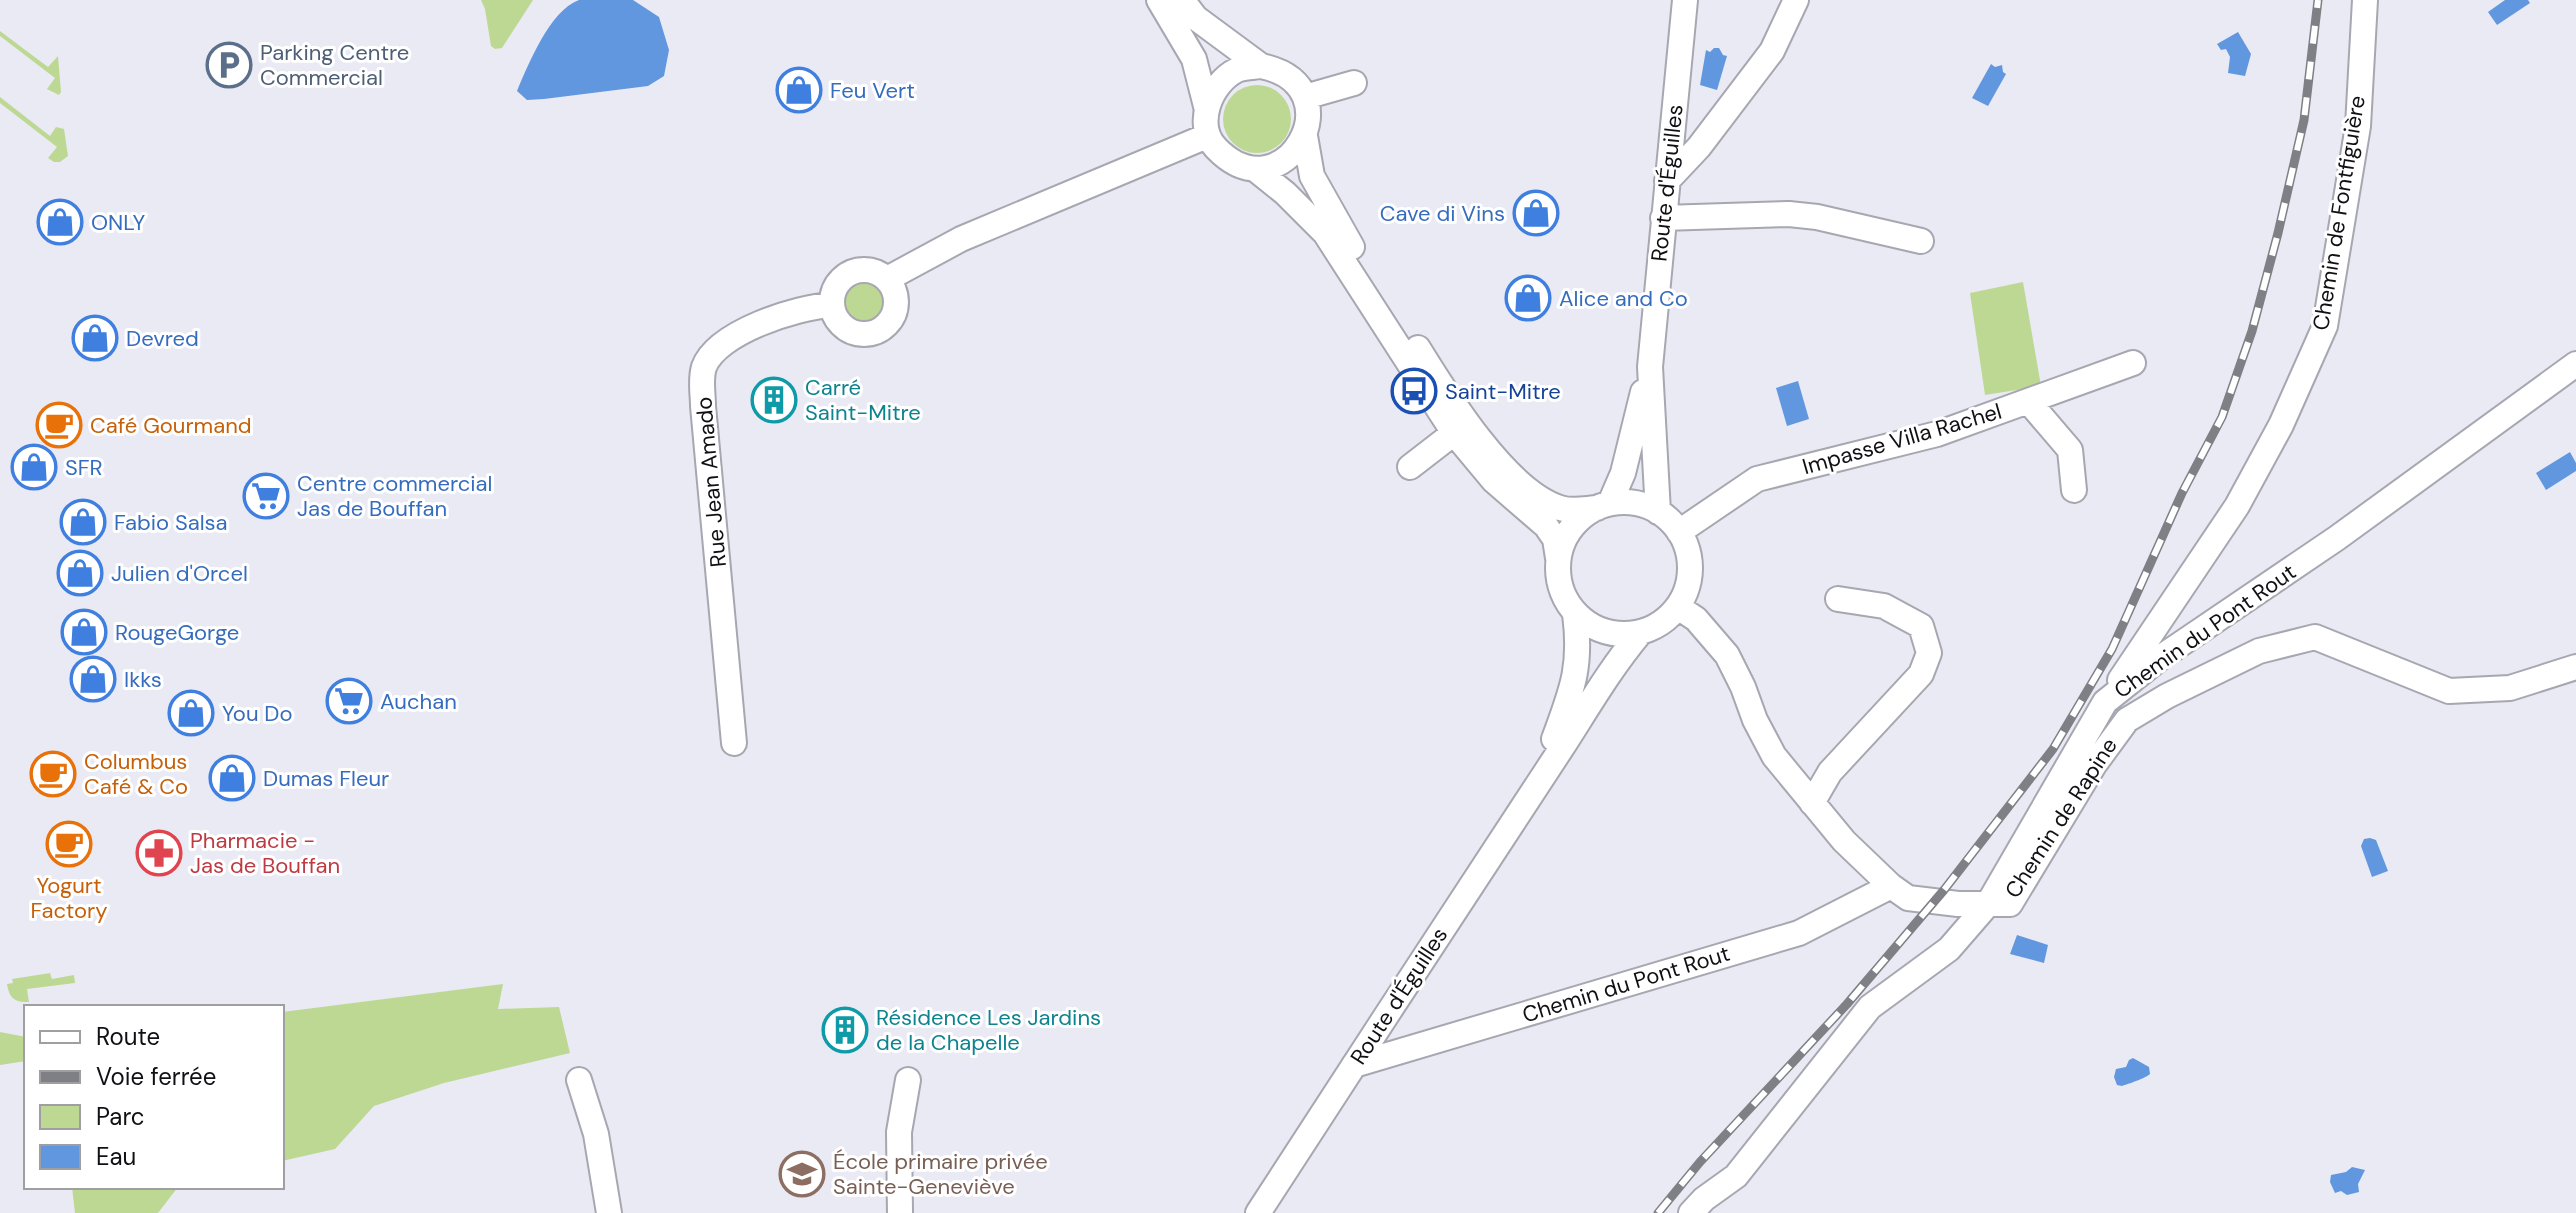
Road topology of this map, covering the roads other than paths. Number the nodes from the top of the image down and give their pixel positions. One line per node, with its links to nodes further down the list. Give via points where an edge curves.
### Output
1 (1159, 0): 9 (street, via 1194,59)
2 (1182, 0): 6 (street, via 1196,18)
3 (1685, 0): 13 (street, Route d'Éguilles)
4 (1796, 0): 13 (street, via 1772,51)
5 (2365, 0): 34 (street, Chemin de Fontfiguière, via 2358,126 2325,326 2237,506)
6 (1261, 66): 8 (street, via 1290,78); 9 (street, via 1237,70 1227,78 1216,87)
7 (1354, 83): 8 (street)
8 (1305, 97): 11 (street, via 1310,120)
9 (1207, 110): 10 (street)
10 (1207, 136): 12 (street, via 1238,165); 16 (street, via 961,239)
11 (1305, 136): 12 (street, via 1285,160); 25 (street, via 1312,176 1339,227 1477,435 1545,501 1571,510)
12 (1255, 169): 22 (street, via 1325,233)
13 (1667, 181): 14 (street, Route d'Éguilles)
14 (1663, 218): 15 (street, via 1789,214); 20 (street, Route d'Éguilles)
15 (1921, 241)
16 (887, 279): 17 (street, via 872,271 854,271 839,281); 17 (street, via 896,301 889,321 872,333 850,331 835,318)
17 (831, 305): 35 (street, Rue Jean Amado, via 787,311 724,342 704,367 703,406)
18 (2133, 363): 21 (street, Impasse Villa Rachel)
19 (2576, 364): 34 (street, Chemin du Pont Rout)
20 (1650, 367): 25 (street, Route d'Éguilles, via 1623,473); 26 (street, Route d'Éguilles)
21 (2029, 402): 24 (street, via 2070,450); 27 (street, Impasse Villa Rachel, via 1937,434 1757,479)
22 (1454, 433): 23 (street); 28 (street, via 1494,481 1546,526)
23 (1410, 467)
24 (2074, 490)
25 (1603, 506): 26 (street, via 1626,502); 28 (street, via 1572,526)
26 (1658, 512): 27 (street)
27 (1679, 532): 30 (street, via 1690,570)
28 (1558, 558): 31 (street, via 1558,578)
29 (1838, 599): 37 (street, via 1884,606 1921,626 1929,653 1921,674 1830,772)
30 (1678, 607): 32 (street); 37 (street, via 1696,619 1727,655 1774,756)
31 (1575, 614): 32 (street, via 1604,632); 36 (street, Route d'Éguilles, via 1579,647 1573,688)
32 (1640, 633): 36 (street, Route d'Éguilles)
33 (2576, 667): 39 (street, Chemin de Rapine, via 2510,688 2449,691 2315,637 2259,651 2127,720 2010,904)
34 (2105, 702): 39 (street, Chemin du Pont Rout)
35 (734, 743)
36 (1539, 778): 40 (street, Route d'Éguilles)
37 (1812, 803): 38 (street)
38 (1891, 886): 39 (street, via 1908,898); 40 (street, Chemin du Pont Rout, via 1799,933)
39 (1988, 904): 46 (street, via 1949,949 1870,1007 1736,1176)
40 (1354, 1065): 45 (street, Route d'Éguilles)
41 (579, 1080): 43 (street, via 596,1134)
42 (908, 1080): 44 (street, via 899,1132)
43 (609, 1213)
44 (900, 1213)
45 (1258, 1213)
46 (1691, 1213)

